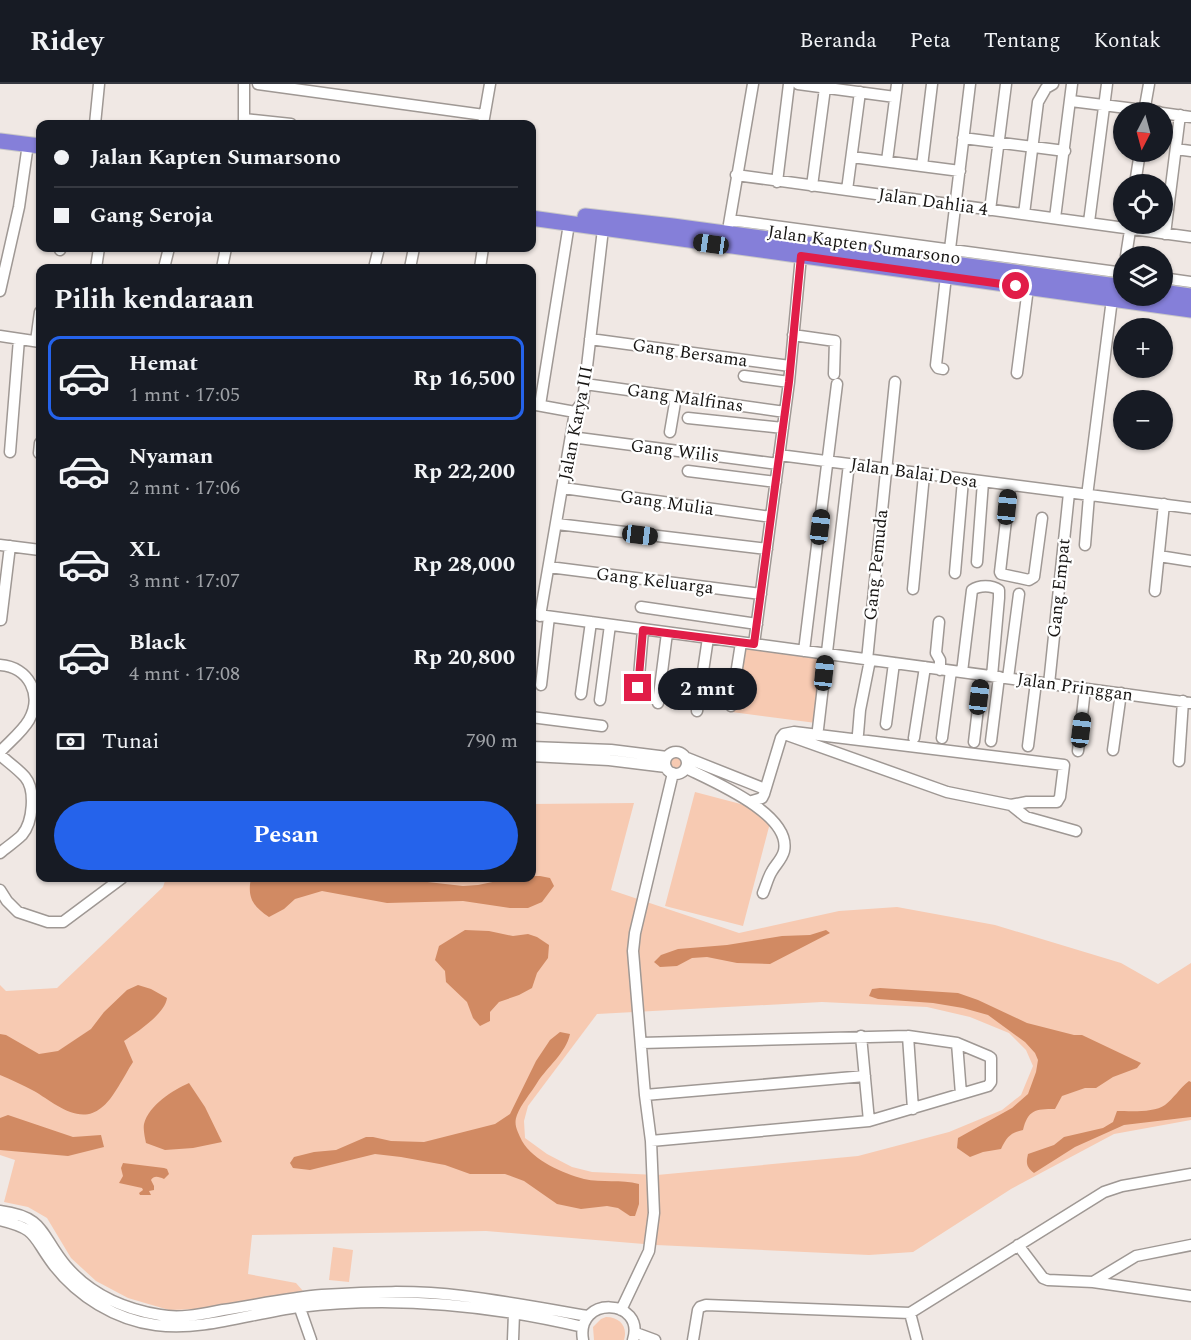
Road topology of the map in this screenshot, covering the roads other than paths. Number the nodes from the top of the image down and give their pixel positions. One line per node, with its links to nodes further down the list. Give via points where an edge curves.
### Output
1 (99, 84): 24 (street)
2 (244, 84): 25 (street)
3 (258, 84): 26 (street)
4 (490, 84): 26 (street)
5 (753, 84): 40 (street)
6 (789, 84): 41 (street)
7 (798, 84): 16 (street)
8 (897, 84): 18 (street)
9 (932, 84): 37 (street)
10 (970, 84): 27 (street)
11 (1006, 84): 29 (street)
12 (1053, 84): 31 (street, via 1038,102)
13 (1072, 84): 19 (street)
14 (1107, 84): 21 (street)
15 (1149, 84): 20 (street)
16 (825, 88): 17 (street); 42 (street)
17 (860, 92): 18 (street); 35 (street)
18 (896, 97): 36 (street)
19 (1071, 101): 21 (street); 33 (street)
20 (1146, 102)
21 (1105, 105): 22 (street); 50 (street)
22 (1113, 106)
23 (1186, 116): 32 (street)
24 (95, 120)
25 (244, 120)
26 (483, 120)
27 (963, 138): 29 (street); 38 (street)
28 (0, 141): 30 (highway)
29 (998, 142): 31 (street); 46 (street)
30 (34, 145): 64 (street)
31 (1033, 147): 33 (street); 47 (street)
32 (1176, 149): 34 (street); 39 (street)
33 (1065, 152): 49 (street)
34 (1191, 152)
35 (852, 157): 36 (street); 43 (street)
36 (887, 161): 37 (street)
37 (922, 166): 38 (street)
38 (960, 171): 44 (street)
39 (1173, 174)
40 (736, 175): 41 (street, Jalan Dahlia 4); 53 (street)
41 (777, 182): 42 (street, Jalan Dahlia 4)
42 (812, 186): 43 (street, Jalan Dahlia 4)
43 (848, 190): 44 (street, Jalan Dahlia 4)
44 (955, 205): 46 (street, Jalan Dahlia 4); 57 (street)
45 (536, 210): 53 (highway, Jalan Kapten Sumarsono)
46 (990, 210): 47 (street, Jalan Dahlia 4)
47 (1023, 214): 49 (street, Jalan Dahlia 4)
48 (536, 219): 51 (highway, Jalan Kapten Sumarsono)
49 (1055, 219): 50 (street, Jalan Dahlia 4)
50 (1089, 222): 52 (street, Jalan Dahlia 4)
51 (569, 224): 54 (highway, Jalan Kapten Sumarsono); 81 (street)
52 (1113, 224)
53 (728, 226): 57 (street); 61 (highway, Jalan Kapten Sumarsono)
54 (603, 229): 58 (highway, Jalan Kapten Sumarsono); 71 (street, Jalan Karya III)
55 (1165, 234): 56 (street, Jalan Dahlia 4)
56 (1191, 237)
57 (950, 249): 59 (street)
58 (801, 256): 60 (highway, Jalan Kapten Sumarsono); 68 (street)
59 (1113, 271)
60 (946, 276): 63 (highway, Jalan Kapten Sumarsono); 74 (street, via 936,365)
61 (1113, 284)
62 (1173, 286): 66 (street)
63 (1028, 288): 67 (highway, Jalan Kapten Sumarsono); 75 (street)
64 (0, 291)
65 (1173, 295): 66 (highway)
66 (1188, 298): 67 (highway, Jalan Kapten Sumarsono)
67 (1111, 302): 101 (street)
68 (794, 335): 73 (street); 90 (street, via 835,341)
69 (0, 336): 70 (street)
70 (19, 339): 72 (street); 88 (street)
71 (590, 339): 73 (street, Gang Bersama); 79 (street, Jalan Karya III)
72 (36, 341)
73 (790, 366): 77 (street)
74 (943, 369)
75 (1017, 374)
76 (744, 376): 77 (street)
77 (789, 382): 83 (street)
78 (896, 382): 92 (street, Gang Pemuda)
79 (585, 384): 80 (street, Gang Malfinas); 82 (street, Jalan Karya III, via 583,401)
80 (676, 397): 83 (street, Gang Malfinas); 86 (street)
81 (536, 405): 82 (street)
82 (575, 412): 87 (street, Jalan Karya III)
83 (785, 412): 85 (street)
84 (688, 418): 85 (street)
85 (783, 428): 89 (street)
86 (670, 432)
87 (571, 437): 89 (street, Gang Wilis); 99 (street, Jalan Karya III)
88 (10, 452)
89 (779, 460): 90 (street, Jalan Balai Desa); 96 (street)
90 (828, 462): 91 (street, Jalan Balai Desa); 132 (street)
91 (849, 464): 92 (street, Jalan Balai Desa); 133 (street)
92 (886, 470): 94 (street, Jalan Balai Desa); 134 (street, Gang Pemuda)
93 (688, 471): 96 (street)
94 (924, 475): 95 (street, Jalan Balai Desa); 116 (street)
95 (963, 480): 97 (street, Jalan Balai Desa); 115 (street)
96 (776, 482): 104 (street)
97 (983, 482): 98 (street, Jalan Balai Desa); 113 (street)
98 (1010, 486): 100 (street, Jalan Balai Desa); 105 (street, via 1002,574 1029,580 1034,577)
99 (563, 488): 104 (street, Gang Mulia); 106 (street, Jalan Karya III)
100 (1069, 493): 101 (street, Jalan Balai Desa); 141 (street, Gang Empat)
101 (1088, 496): 102 (street, Jalan Balai Desa); 107 (street)
102 (1164, 504): 103 (street, Jalan Balai Desa); 111 (street)
103 (1191, 508)
104 (771, 517): 110 (street)
105 (1042, 518)
106 (557, 524): 110 (street); 114 (street, Jalan Karya III)
107 (1085, 544)
108 (5, 545): 109 (street); 122 (street)
109 (36, 549)
110 (767, 549): 118 (street)
111 (1160, 556): 112 (street); 117 (street)
112 (1191, 561)
113 (977, 562)
114 (549, 567): 118 (street, Gang Keluarga); 121 (street, Jalan Karya III)
115 (955, 573)
116 (913, 589)
117 (1155, 591)
118 (760, 594): 125 (street)
119 (1019, 594): 139 (street)
120 (641, 607): 125 (street)
121 (540, 616): 123 (street, Jalan Pringgan); 142 (street, Jalan Karya III)
122 (1, 620)
123 (591, 622): 126 (street, Jalan Pringgan); 146 (street)
124 (939, 622): 138 (street, via 936,652)
125 (757, 624): 131 (street)
126 (610, 625): 127 (street, Jalan Pringgan); 148 (street)
127 (643, 630): 128 (street, Jalan Pringgan); 143 (street)
128 (664, 633): 129 (street, Jalan Pringgan); 147 (street)
129 (708, 638): 130 (street, Jalan Pringgan); 151 (street)
130 (741, 643): 131 (street, Jalan Pringgan); 150 (street)
131 (754, 644): 132 (street, Jalan Pringgan)
132 (804, 651): 133 (street, Jalan Pringgan)
133 (826, 654): 134 (street, Jalan Pringgan); 155 (street)
134 (868, 660): 135 (street, Jalan Pringgan); 157 (street, Gang Pemuda)
135 (894, 663): 137 (street, Jalan Pringgan); 153 (street)
136 (0, 665): 166 (street, via 18,669 25,676 33,688 34,702 29,720)
137 (925, 667): 138 (street, Jalan Pringgan); 158 (street)
138 (951, 671): 139 (street, Jalan Pringgan); 139 (street, via 972,590 978,586 996,588 999,598); 159 (street)
139 (995, 677): 140 (street, Jalan Pringgan); 160 (street); 161 (street)
140 (1036, 682): 141 (street, Jalan Pringgan); 162 (street)
141 (1049, 684): 144 (street, Jalan Pringgan)
142 (541, 685)
143 (638, 688)
144 (1085, 689): 145 (street, Jalan Pringgan); 165 (street)
145 (1121, 693): 149 (street, Jalan Pringgan); 164 (street)
146 (581, 694)
147 (656, 698)
148 (600, 700)
149 (1187, 702): 168 (street)
150 (731, 706)
151 (697, 711)
152 (536, 718): 154 (street)
153 (886, 724)
154 (602, 726)
155 (818, 729)
156 (784, 734): 171 (street); 173 (street, via 947,792); 173 (street, via 794,732 1064,765 1058,802)
157 (858, 734)
158 (914, 738)
159 (942, 738)
160 (991, 741)
161 (974, 742)
162 (1028, 746)
163 (536, 747): 170 (street, via 611,750)
164 (1113, 750)
165 (1078, 751)
166 (0, 754): 175 (street, via 26,778 32,788 32,804 22,835)
167 (536, 756): 170 (street)
168 (1179, 761)
169 (686, 763): 170 (street, via 681,773); 170 (street, via 679,752 672,752); 171 (street); 172 (street)
170 (669, 766): 181 (street, via 634,933)
171 (765, 789): 172 (street, via 762,798)
172 (752, 801): 178 (street, via 777,827 784,841 783,855)
173 (1011, 805): 174 (street, via 1026,817)
174 (1076, 831)
175 (0, 853)
176 (117, 882): 177 (street, via 63,922 48,922 18,912)
177 (0, 890)
178 (763, 893)
179 (861, 1036): 180 (street); 181 (street); 183 (street)
180 (908, 1036): 182 (street); 186 (street)
181 (641, 1042): 185 (street)
182 (957, 1043): 184 (street); 184 (street, via 988,1056 991,1061 988,1086)
183 (865, 1076): 185 (street); 187 (street)
184 (962, 1094): 186 (street)
185 (645, 1095): 188 (street)
186 (913, 1109): 187 (street)
187 (869, 1121): 188 (street)
188 (651, 1141): 197 (street, via 654,1212 649,1251)
189 (1191, 1174): 192 (street, via 1104,1192)
190 (0, 1211): 196 (street, via 34,1221 66,1266 90,1288 111,1302 135,1310 185,1317)
191 (0, 1220): 196 (street, via 23,1226 34,1235 53,1264 80,1292 134,1320 194,1326)
192 (1018, 1245): 194 (street, via 1043,1278); 199 (street)
193 (1191, 1245): 194 (street, via 1136,1256)
194 (1093, 1282): 195 (street)
195 (1191, 1296)
196 (298, 1302): 198 (street, via 406,1302); 200 (street, via 399,1292 461,1295); 203 (street)
197 (621, 1310): 200 (street, via 606,1307); 202 (street, via 631,1318)
198 (514, 1313): 201 (street); 204 (street)
199 (910, 1313): 207 (street, via 706,1305 699,1307); 208 (street)
200 (588, 1317): 201 (street)
201 (583, 1327): 205 (street)
202 (634, 1336): 206 (street)
203 (311, 1340)
204 (513, 1340)
205 (583, 1340)
206 (655, 1340)
207 (693, 1340)
208 (917, 1340)

